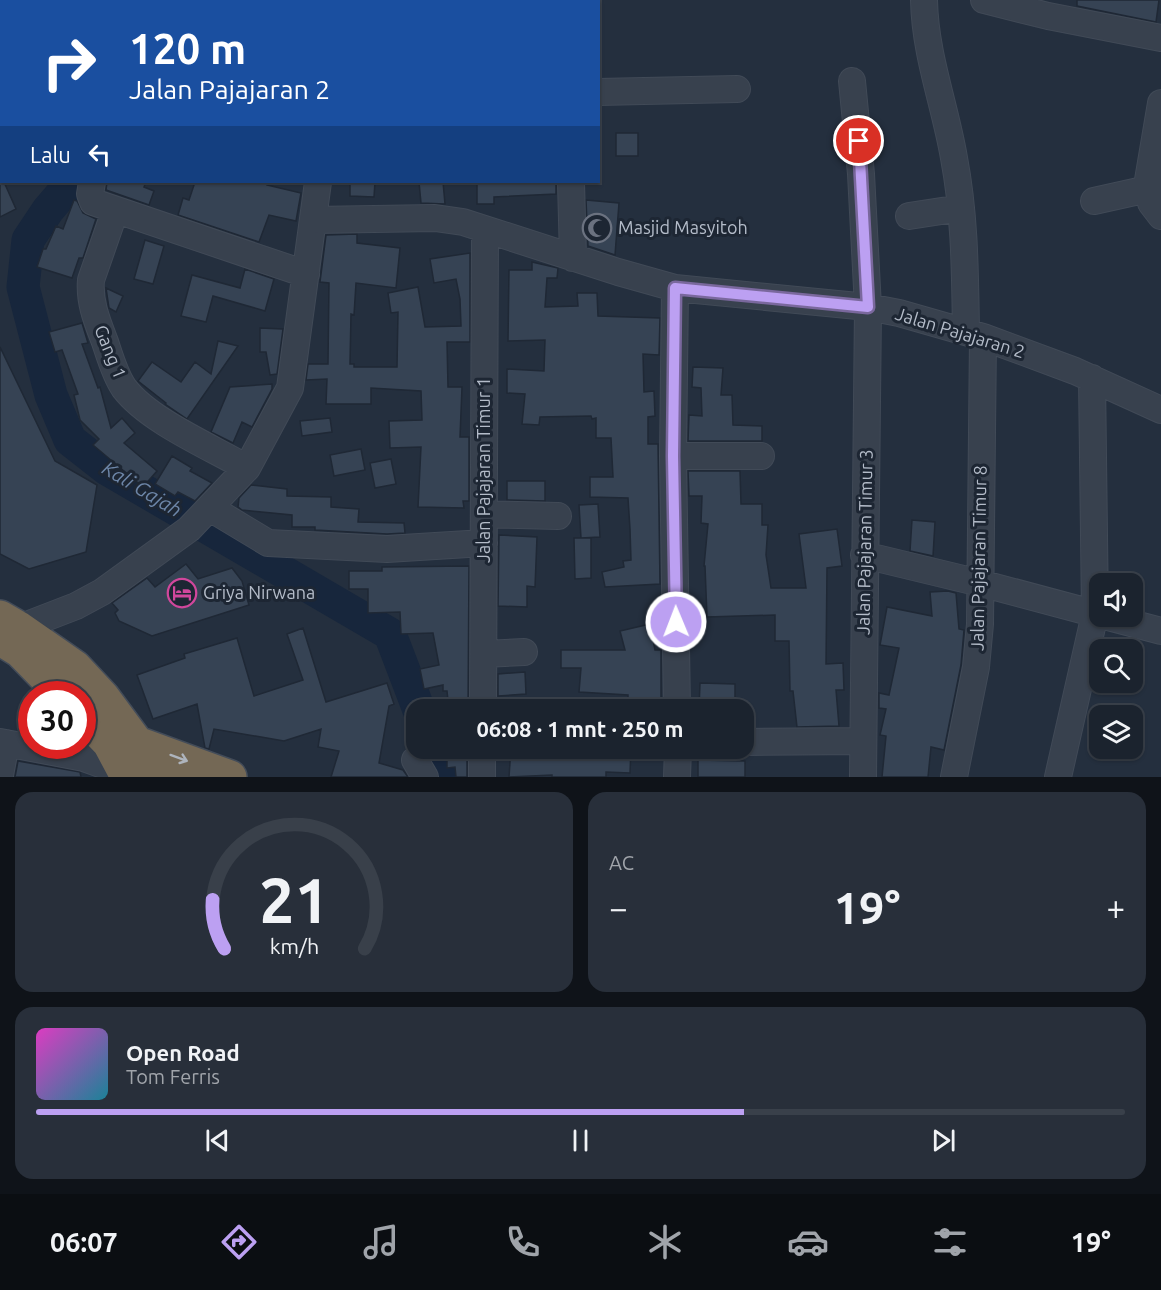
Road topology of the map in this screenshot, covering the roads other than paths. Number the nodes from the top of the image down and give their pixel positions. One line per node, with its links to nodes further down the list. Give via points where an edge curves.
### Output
1 (924, 0): 15 (street, Jalan Pajajaran Timur 8, via 930,57 954,157)
2 (984, 0): 3 (street)
3 (1050, 8): 4 (street)
4 (1161, 38)
5 (852, 81): 24 (street, Jalan Pajajaran Timur 3, via 861,164)
6 (737, 89): 7 (street)
7 (600, 92)
8 (1161, 103): 9 (street)
9 (1156, 164): 13 (street)
10 (92, 183): 16 (street, via 93,202)
11 (318, 183): 19 (street)
12 (571, 183): 21 (street)
13 (1148, 189): 14 (street); 18 (street)
14 (1094, 201)
15 (961, 208): 17 (street); 25 (street, Jalan Pajajaran Timur 8)
16 (115, 211): 22 (street); 30 (street, Gang 1, via 90,292 119,378 153,414)
17 (909, 216)
18 (1161, 216)
19 (314, 220): 20 (street, Jalan Pajajaran 2, via 435,218); 22 (street)
20 (485, 230): 21 (street, Jalan Pajajaran 2); 32 (street, Jalan Pajajaran Timur 1)
21 (573, 258): 23 (street, Jalan Pajajaran 2)
22 (306, 274): 30 (street, via 290,388)
23 (675, 288): 24 (street, Jalan Pajajaran 2); 28 (street)
24 (868, 307): 25 (street, Jalan Pajajaran 2); 35 (street, Jalan Pajajaran Timur 3)
25 (975, 335): 26 (street, Jalan Pajajaran 2); 37 (street, Jalan Pajajaran Timur 8)
26 (1092, 378): 27 (street, Jalan Pajajaran 2); 36 (street)
27 (1161, 410)
28 (673, 456): 29 (street); 47 (street)
29 (761, 456)
30 (247, 468): 31 (street)
31 (209, 510): 34 (street, via 268,543 387,549); 41 (street, via 102,592 76,606)
32 (484, 514): 33 (street); 34 (street, Jalan Pajajaran Timur 1)
33 (558, 516)
34 (484, 543): 44 (street, Jalan Pajajaran Timur 1)
35 (864, 555): 37 (street); 49 (street, Jalan Pajajaran Timur 3)
36 (1099, 573)
37 (980, 583): 38 (street); 61 (street, Jalan Pajajaran Timur 8, via 976,667)
38 (1089, 612)
39 (1143, 626): 42 (street)
40 (1097, 627): 62 (street)
41 (6, 628): 45 (highway, via 20,651); 52 (highway, via 75,667 103,697)
42 (1161, 631)
43 (524, 652): 44 (street)
44 (484, 654): 46 (street, Jalan Pajajaran Timur 1)
45 (49, 681)
46 (483, 699)
47 (677, 699)
48 (96, 732): 52 (highway)
49 (863, 741): 50 (street); 60 (street, Jalan Pajajaran Timur 3)
50 (754, 742)
51 (17, 745): 52 (street); 56 (street)
52 (110, 748): 55 (highway); 55 (street); 57 (highway, one-way to 57)
53 (482, 759): 58 (street)
54 (678, 759): 59 (street)
55 (150, 774)
56 (0, 775)
57 (230, 777)
58 (482, 777)
59 (678, 777)
60 (863, 777)
61 (954, 777)
62 (1058, 777)

